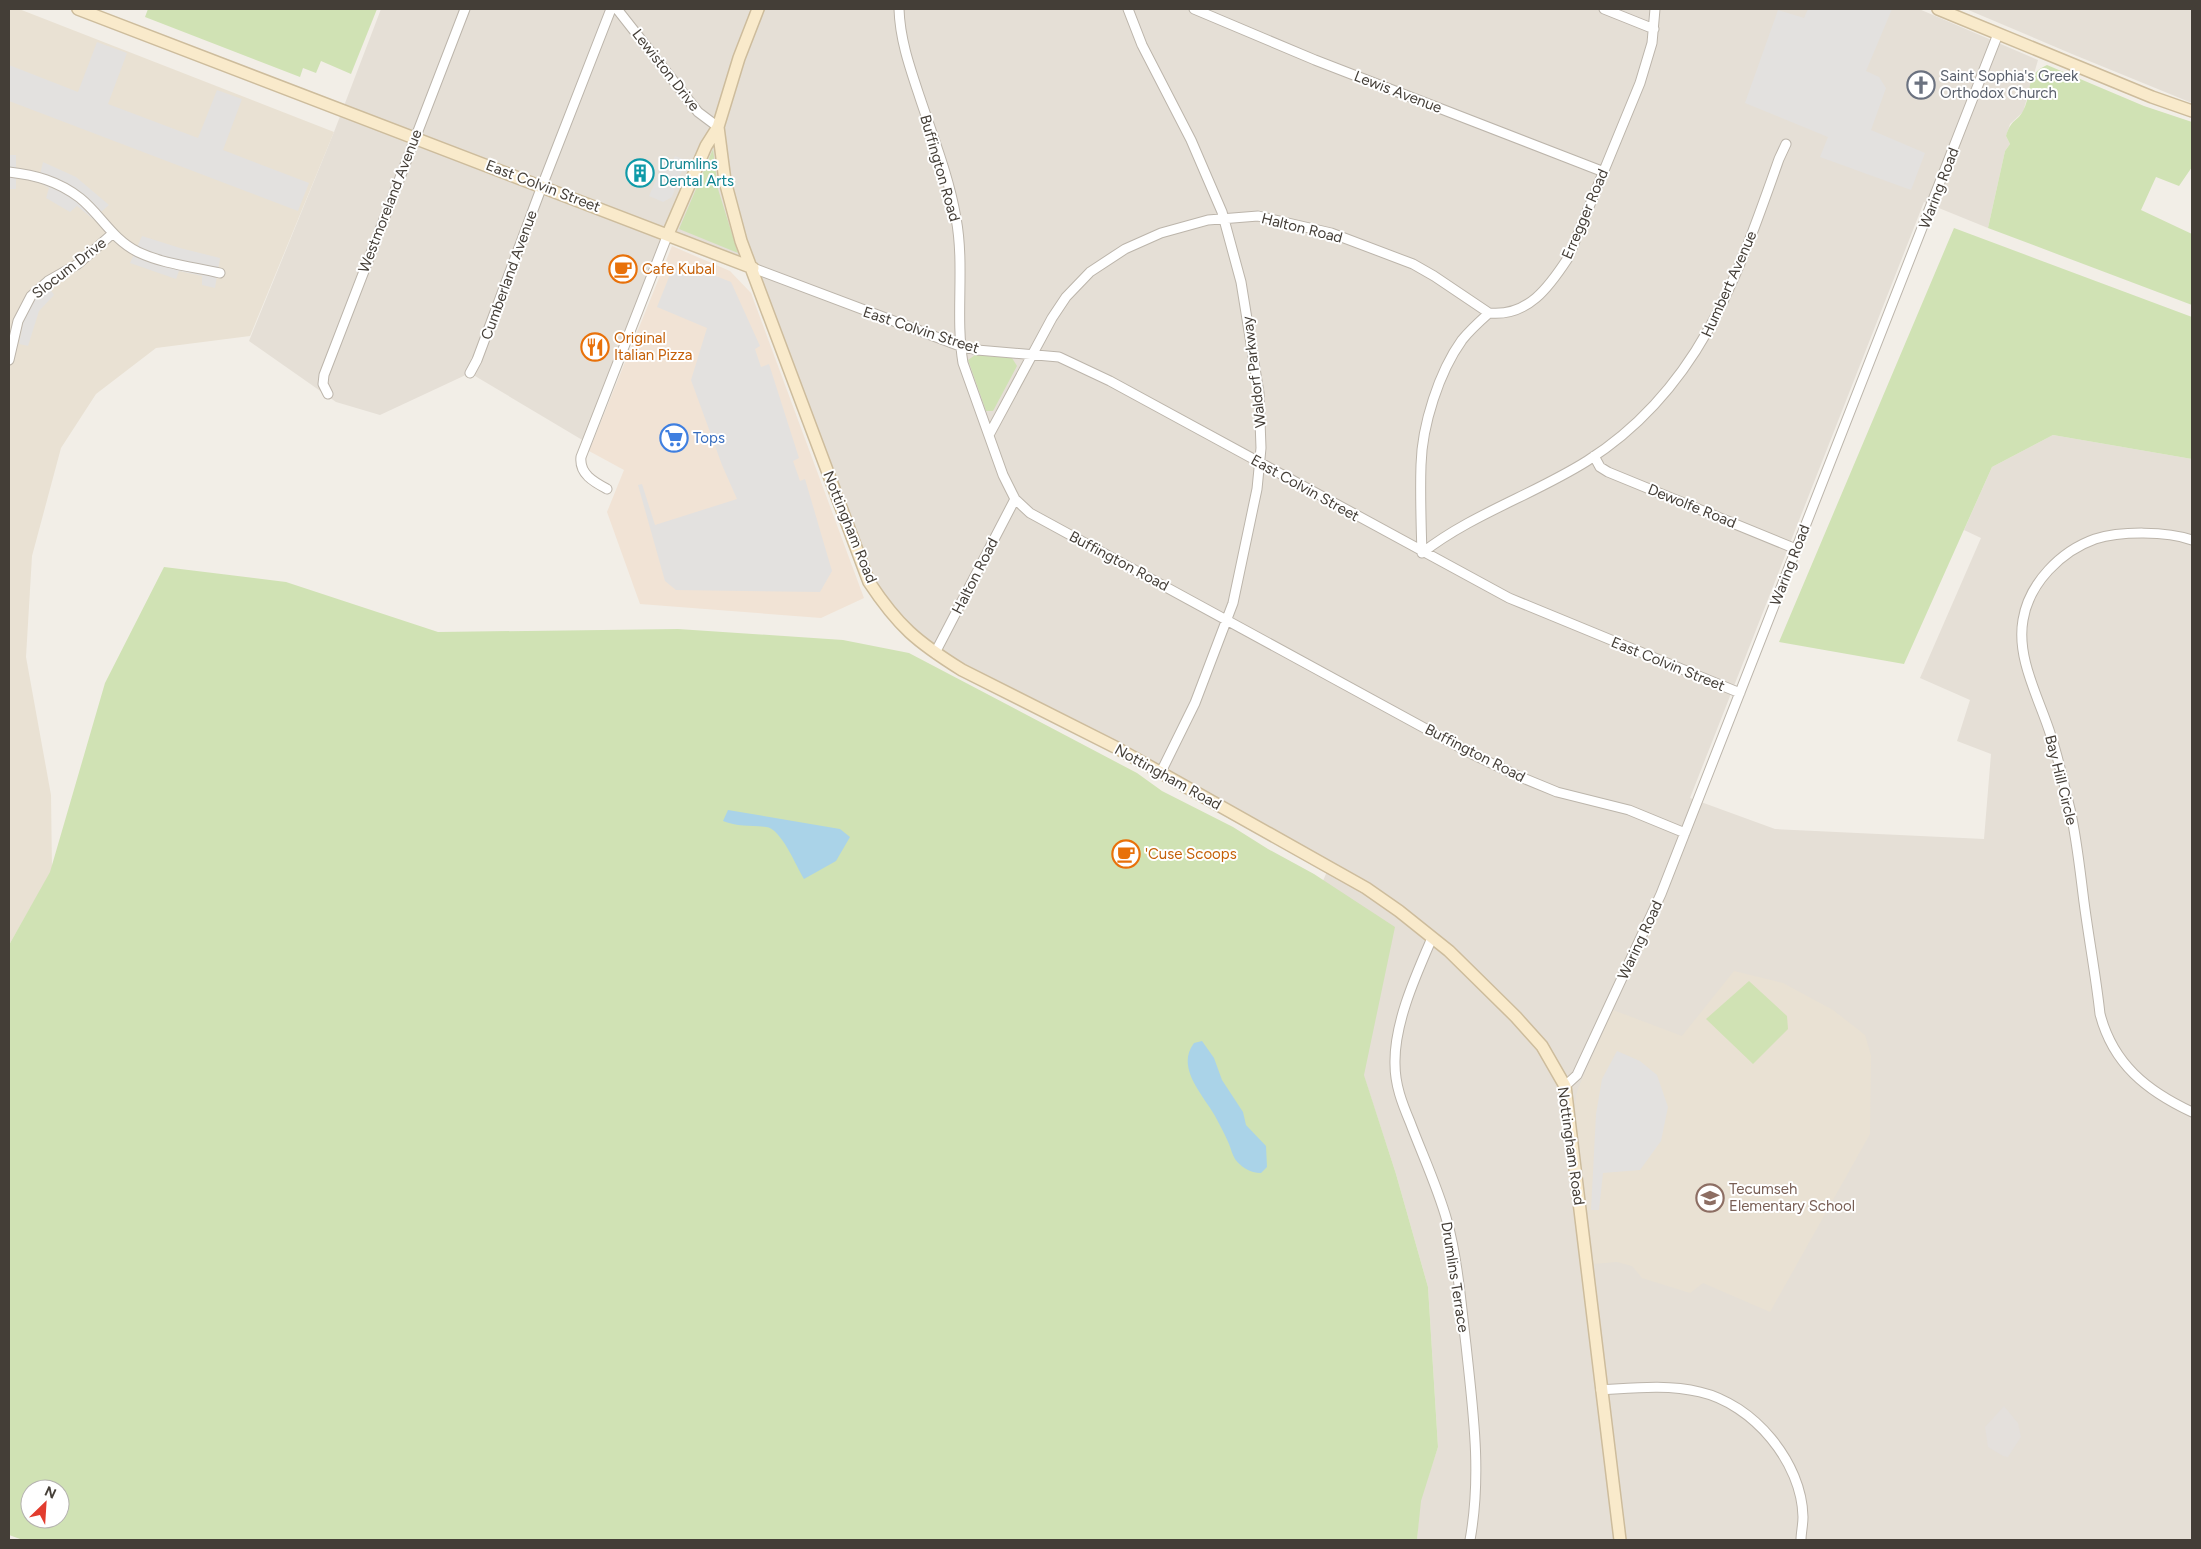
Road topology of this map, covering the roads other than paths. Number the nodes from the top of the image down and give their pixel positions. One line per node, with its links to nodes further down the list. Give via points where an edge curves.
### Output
1 (78, 9): 16 (street, East Colvin Street)
2 (465, 9): 16 (street, Westmoreland Avenue)
3 (611, 9): 20 (street, Cumberland Avenue)
4 (617, 9): 15 (street, Lewiston Drive, via 698,112)
5 (758, 9): 15 (street, Nottingham Road)
6 (900, 9): 27 (street, Buffington Road, via 907,58 956,218)
7 (1128, 9): 21 (street, Waldorf Parkway, via 1142,45 1191,140)
8 (1194, 9): 19 (street, Lewis Avenue, via 1315,60)
9 (1604, 9): 12 (street)
10 (1655, 9): 12 (street, Erregger Road)
11 (1938, 9): 13 (street)
12 (1654, 29): 19 (street, Erregger Road, via 1640,83)
13 (1998, 34): 14 (street); 38 (street, Waring Road)
14 (2192, 112)
15 (718, 127): 23 (street, via 706,146); 24 (street, Nottingham Road, via 724,181)
16 (414, 138): 20 (street, East Colvin Street); 31 (street, Westmoreland Avenue, via 324,375 323,384)
17 (1786, 144): 33 (street, Humbert Avenue, via 1743,258 1696,353 1657,403)
18 (9, 172): 22 (street, Slocum Drive, via 56,183 80,199)
19 (1604, 172): 26 (street, Erregger Road, via 1568,258 1552,284 1535,301 1511,312)
20 (542, 186): 23 (street, East Colvin Street); 30 (street, Cumberland Avenue)
21 (1224, 218): 26 (street, Halton Road, via 1258,216 1332,233 1413,264); 28 (street, Halton Road, via 1161,233 1126,249 1090,272 1066,297); 34 (street, Waldorf Parkway, via 1241,282 1253,348 1259,393)
22 (112, 234): 25 (street, Slocum Drive, via 150,257); 29 (street, Slocum Drive, via 78,264 30,296 18,320)
23 (668, 234): 24 (street, East Colvin Street); 35 (street, via 581,457 584,472)
24 (753, 268): 27 (street, East Colvin Street); 41 (street, Nottingham Road, via 869,582 890,613 915,639)
25 (220, 272)
26 (1489, 313): 39 (street, via 1462,340 1446,369 1424,432)
27 (960, 346): 28 (street, East Colvin Street); 32 (street, Buffington Road)
28 (1032, 354): 32 (street, Halton Road); 34 (street, East Colvin Street, via 1059,357 1110,381)
29 (9, 360)
30 (470, 372)
31 (328, 394)
32 (989, 435): 36 (street, Buffington Road)
33 (1594, 456): 38 (street, Dewolfe Road, via 1600,467 1608,472); 39 (street, Humbert Avenue, via 1532,492 1456,529)
34 (1260, 463): 39 (street, East Colvin Street); 40 (street, Waldorf Parkway)
35 (607, 489)
36 (1015, 498): 40 (street, Buffington Road, via 1030,513); 41 (street, Halton Road)
37 (2192, 540): 47 (street, Bay Hill Circle, via 2152,534 2112,535 2067,554 2051,566 2038,583 2026,606 2022,640 2026,664 2052,737 2070,811 2105,1034 2114,1052 2152,1090)
38 (1796, 548): 42 (street, Waring Road)
39 (1422, 553): 42 (street, East Colvin Street, via 1509,598)
40 (1227, 621): 43 (street, Waldorf Parkway, via 1195,703); 44 (street, Buffington Road, via 1518,776 1557,792 1629,810)
41 (935, 653): 43 (street, Nottingham Road)
42 (1740, 693): 44 (street, Waring Road)
43 (1161, 772): 45 (street, Nottingham Road, via 1366,888)
44 (1685, 833): 46 (street, Waring Road, via 1661,894 1577,1075)
45 (1432, 938): 46 (street, Nottingham Road, via 1516,1017 1542,1046); 49 (street, Drumlins Terrace, via 1416,972 1397,1038 1395,1063 1398,1092 1447,1220 1458,1280 1477,1440 1478,1476)
46 (1565, 1086): 48 (street, Nottingham Road)
47 (2192, 1112)
48 (1600, 1390): 50 (street, Nottingham Road); 51 (street, via 1675,1387 1702,1392 1748,1416 1770,1438 1793,1476 1803,1517)
49 (1470, 1540)
50 (1620, 1540)
51 (1801, 1540)

